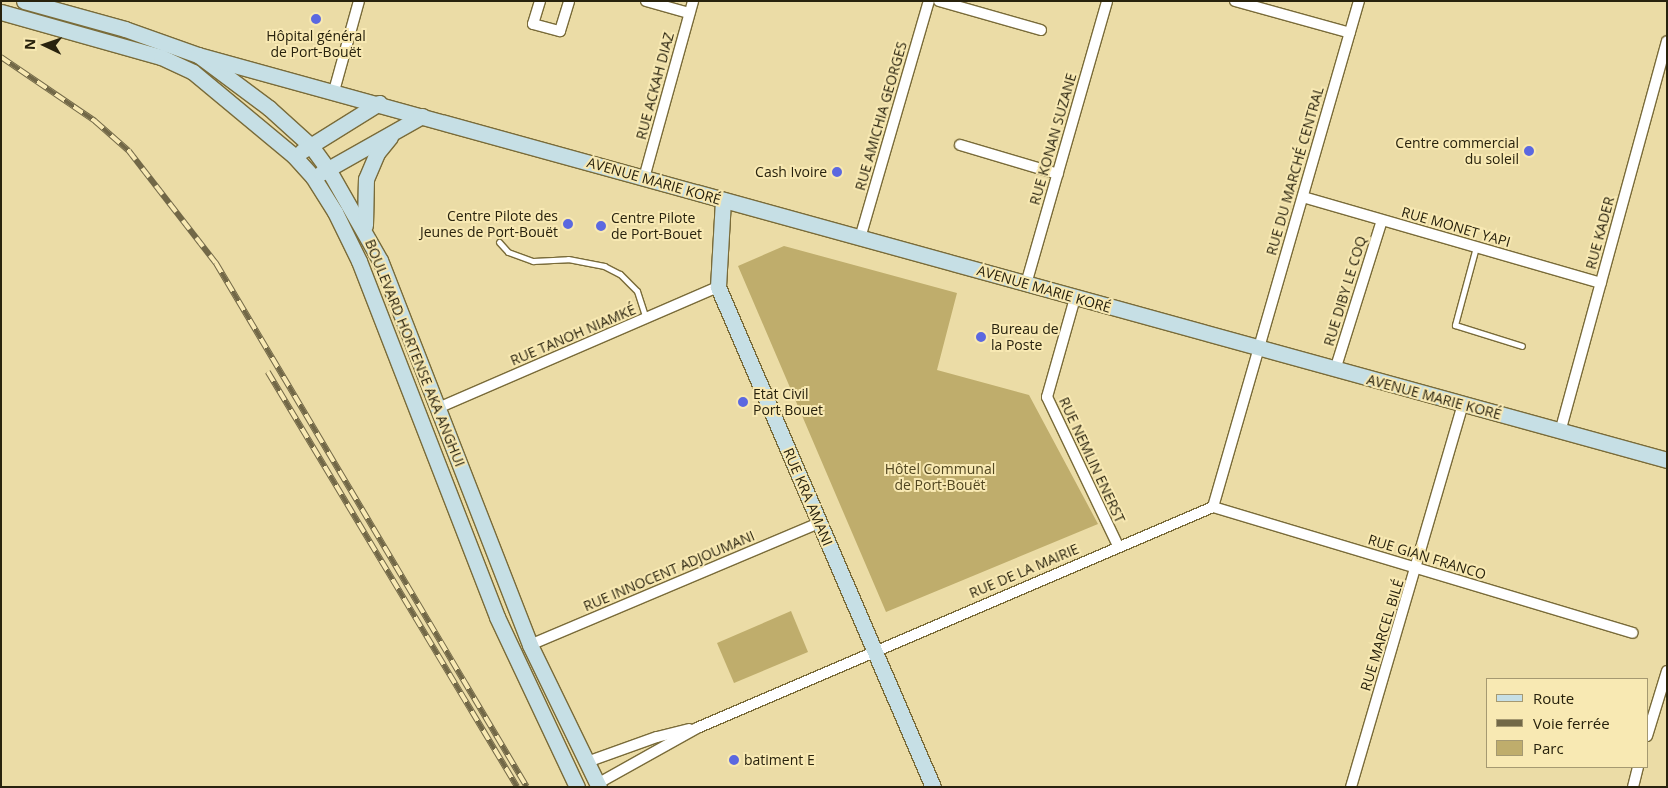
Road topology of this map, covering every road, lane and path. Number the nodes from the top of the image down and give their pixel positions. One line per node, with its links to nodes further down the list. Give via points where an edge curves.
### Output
1 (24, 1): 17 (main road, BOULEVARD HORTENSE AKA ANGHUI, via 125,29)
2 (359, 1): 18 (street)
3 (540, 1): 4 (street, via 533,24 560,32)
4 (568, 1)
5 (646, 1): 13 (street)
6 (693, 1): 13 (street, RUE ACKAH DIAZ)
7 (929, 1): 33 (street, RUE AMICHIA GEORGES)
8 (939, 1): 14 (street)
9 (1107, 1): 26 (street, RUE KONAN SUZANE)
10 (1235, 1): 15 (street)
11 (1359, 1): 15 (street, RUE DU MARCHÉ CENTRAL)
12 (1, 12): 24 (main road, BOULEVARD HORTENSE AKA ANGHUI, via 161,57 193,72)
13 (689, 14): 28 (street, RUE ACKAH DIAZ)
14 (1041, 30)
15 (1350, 33): 29 (street, RUE DU MARCHÉ CENTRAL)
16 (1667, 41): 36 (street, RUE KADER)
17 (198, 54): 18 (main road, AVENUE MARIE KORÉ); 23 (main road, BOULEVARD HORTENSE AKA ANGHUI, via 269,108)
18 (334, 91): 19 (main road, AVENUE MARIE KORÉ)
19 (379, 103): 20 (main road, AVENUE MARIE KORÉ); 23 (main road)
20 (422, 116): 21 (main road); 28 (main road, AVENUE MARIE KORÉ)
21 (396, 130): 25 (main road); 32 (main road, via 370,166 364,195)
22 (960, 145): 26 (street)
23 (311, 146): 24 (main road); 25 (main road, BOULEVARD HORTENSE AKA ANGHUI)
24 (294, 156): 27 (main road, BOULEVARD HORTENSE AKA ANGHUI)
25 (328, 168): 27 (main road); 32 (main road, BOULEVARD HORTENSE AKA ANGHUI)
26 (1058, 174): 37 (street, RUE KONAN SUZANE)
27 (313, 177): 61 (main road, BOULEVARD HORTENSE AKA ANGHUI, via 359,261 497,617)
28 (644, 178): 30 (main road, AVENUE MARIE KORÉ)
29 (1303, 197): 31 (street, RUE MONET YAPI); 42 (street, RUE DU MARCHÉ CENTRAL)
30 (723, 200): 33 (main road, AVENUE MARIE KORÉ); 38 (main road, RUE KRA AMANI)
31 (1382, 220): 35 (street, RUE MONET YAPI); 43 (street, RUE DIBY LE COQ)
32 (365, 229): 45 (main road, BOULEVARD HORTENSE AKA ANGHUI)
33 (860, 238): 37 (main road, AVENUE MARIE KORÉ)
34 (499, 242): 40 (lane, via 508,252 533,262 568,259 604,266 620,274 637,291)
35 (1476, 247): 36 (street, RUE MONET YAPI); 41 (lane, via 1455,325)
36 (1600, 283): 46 (street, RUE KADER)
37 (1026, 284): 39 (main road, AVENUE MARIE KORÉ)
38 (718, 287): 40 (street, RUE TANOH NIAMKÉ); 49 (main road, RUE KRA AMANI)
39 (1075, 298): 42 (main road, AVENUE MARIE KORÉ); 50 (street, RUE NEMLIN ENERST, via 1047,397)
40 (646, 318): 45 (street, RUE TANOH NIAMKÉ)
41 (1522, 346)
42 (1256, 349): 43 (main road, AVENUE MARIE KORÉ); 48 (street)
43 (1335, 370): 44 (main road, AVENUE MARIE KORÉ)
44 (1463, 405): 46 (main road, AVENUE MARIE KORÉ); 51 (street, RUE MARCEL BILÉ)
45 (438, 408): 53 (main road, BOULEVARD HORTENSE AKA ANGHUI)
46 (1560, 432): 47 (main road, AVENUE MARIE KORÉ)
47 (1667, 460)
48 (1213, 506): 50 (street, RUE DE LA MAIRIE); 51 (street, RUE GIAN FRANCO)
49 (819, 523): 53 (street, RUE INNOCENT ADJOUMANI); 54 (main road, RUE KRA AMANI)
50 (1118, 546): 54 (street, RUE DE LA MAIRIE)
51 (1417, 568): 52 (street, RUE GIAN FRANCO); 63 (street, RUE MARCEL BILÉ)
52 (1632, 633)
53 (530, 645): 58 (main road, BOULEVARD HORTENSE AKA ANGHUI)
54 (874, 650): 56 (street, RUE DE LA MAIRIE); 62 (main road, RUE KRA AMANI)
55 (1667, 671): 57 (street)
56 (697, 728): 58 (street, RUE DE LA MAIRIE, via 657,737); 60 (street, RUE DE LA MAIRIE)
57 (1648, 733)
58 (587, 762): 60 (main road, BOULEVARD HORTENSE AKA ANGHUI)
59 (1638, 768): 64 (street)
60 (598, 785)
61 (577, 787)
62 (933, 787)
63 (1351, 787)
64 (1633, 787)

